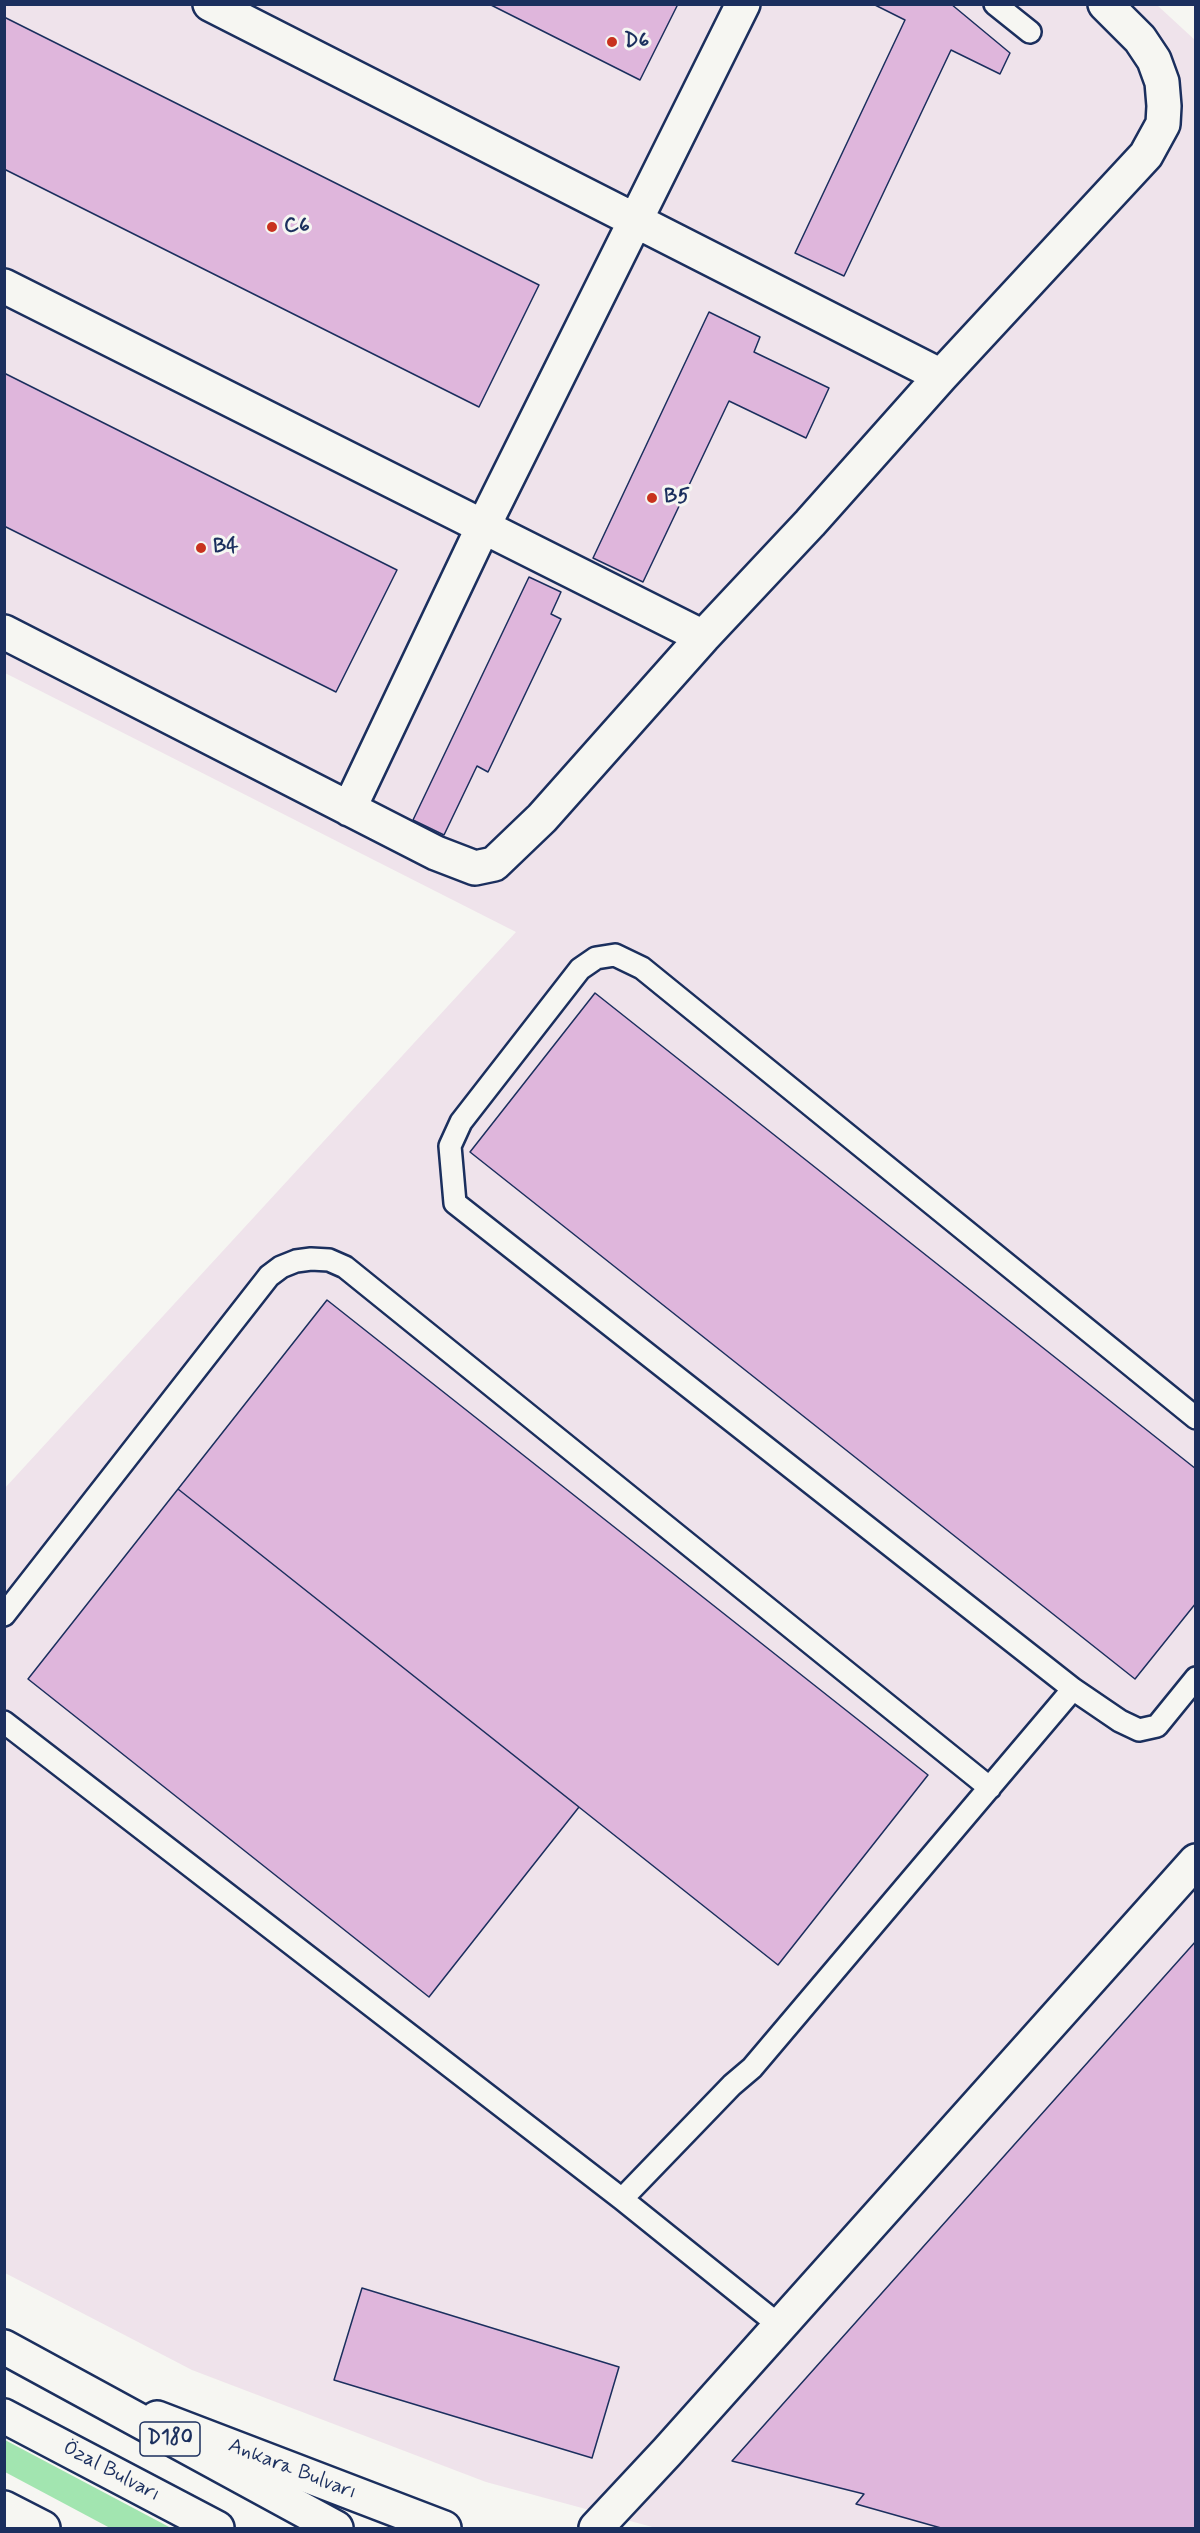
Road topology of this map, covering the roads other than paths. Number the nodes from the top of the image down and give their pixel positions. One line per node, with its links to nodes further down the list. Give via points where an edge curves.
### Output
1 (210, 4): 6 (main road)
2 (743, 4): 6 (main road)
3 (996, 4): 5 (lane)
4 (1105, 4): 8 (main road, via 1140,39 1154,60 1162,82 1164,106 1157,138 1146,155)
5 (1030, 32)
6 (634, 220): 8 (main road); 9 (main road)
7 (4, 286): 9 (main road)
8 (940, 376): 11 (main road)
9 (483, 527): 11 (main road); 12 (main road)
10 (4, 632): 12 (main road)
11 (704, 638): 12 (main road, via 542,818 494,864 475,868 461,864)
12 (349, 809)
13 (1196, 1418): 16 (lane, via 642,968 615,956 596,958 580,969 461,1122 450,1146 455,1203)
14 (4, 1615): 18 (lane, via 269,1276 296,1261 329,1260 345,1267)
15 (1196, 1677): 16 (lane, via 1157,1726 1139,1730)
16 (1073, 1689): 18 (lane)
17 (4, 1722): 20 (lane)
18 (990, 1788): 20 (lane, via 752,2068)
19 (1196, 1861): 21 (main road)
20 (622, 2199): 21 (lane)
21 (780, 2326): 30 (main road)
22 (4, 2347): 23 (main road, D180)
23 (73, 2386): 28 (main road, D180); 29 (main road, Ankara Bulvarı)
24 (4, 2416): 27 (main road, Özal Bulvarı / D180)
25 (4, 2508): 26 (main road)
26 (44, 2529)
27 (217, 2529)
28 (336, 2529)
29 (444, 2529)
30 (596, 2529)

